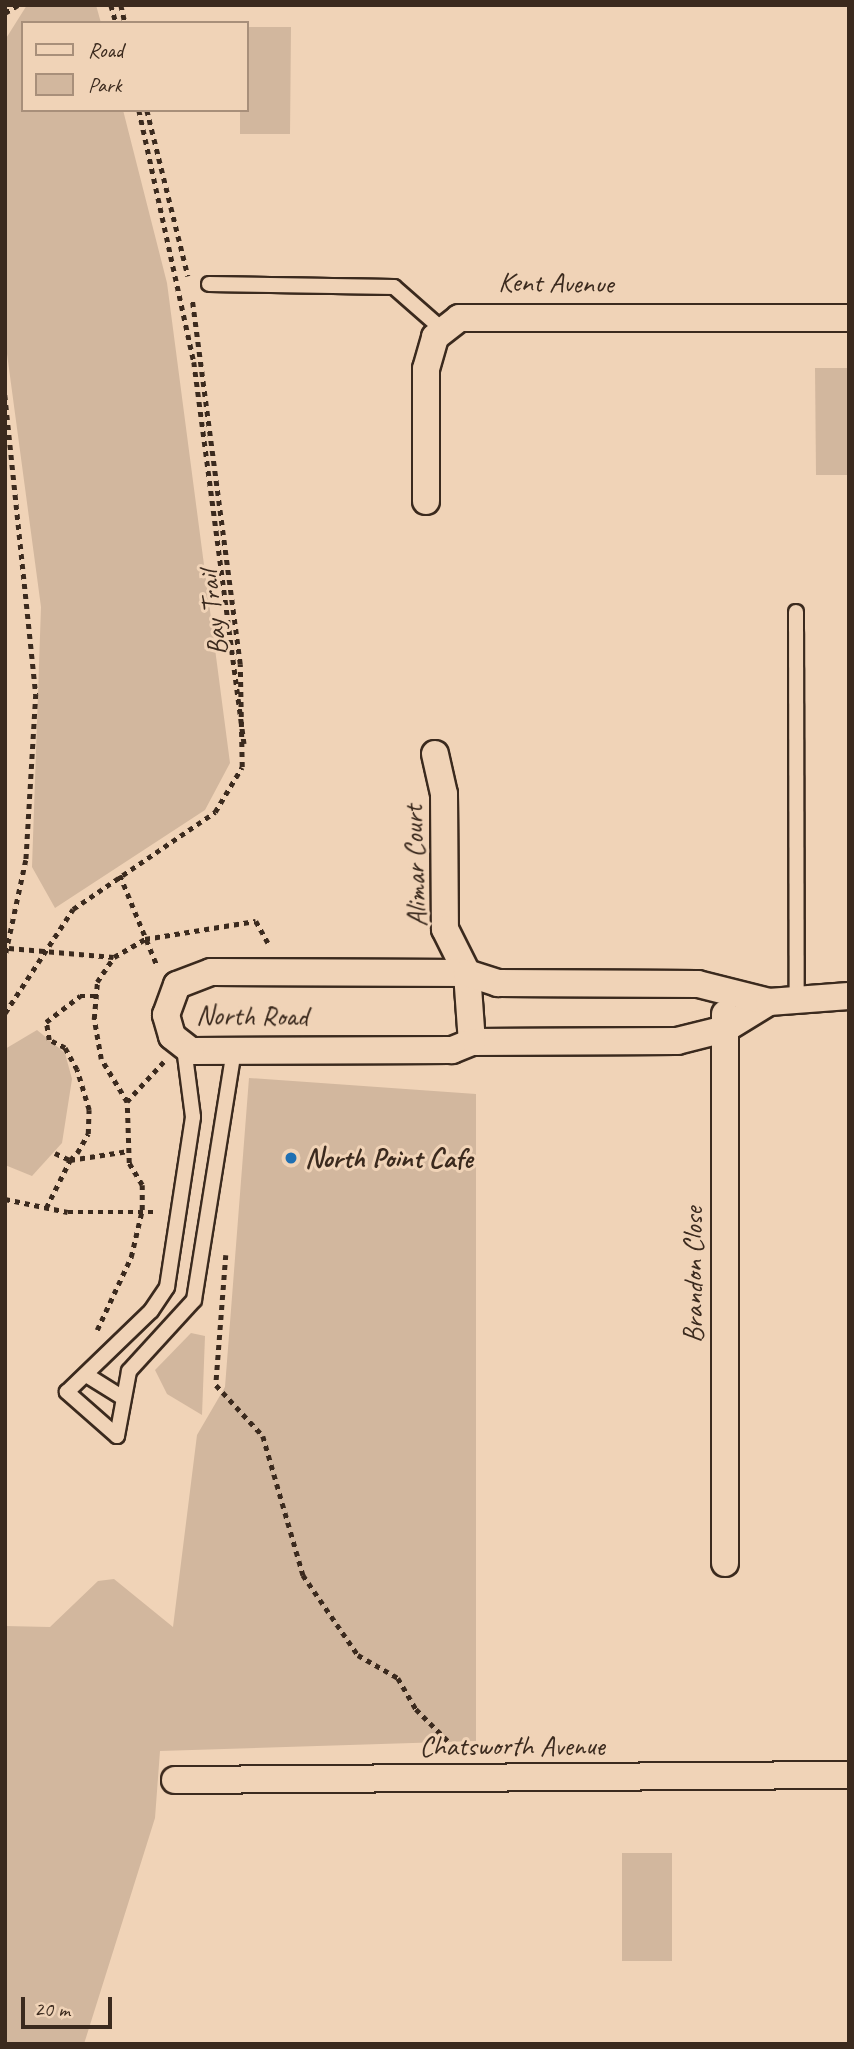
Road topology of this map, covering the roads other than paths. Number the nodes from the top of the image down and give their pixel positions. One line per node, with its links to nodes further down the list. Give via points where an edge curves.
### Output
1 (209, 284): 3 (lane, via 394,287)
2 (849, 318): 3 (street, Kent Avenue, via 474,314)
3 (442, 329): 4 (street, via 426,369)
4 (426, 500)
5 (796, 612): 10 (lane)
6 (435, 754): 7 (street, Alimar Court, via 444,794 445,929)
7 (467, 973): 8 (street, North Road, via 498,983); 13 (street); 14 (street, North Road, via 198,973 170,994 167,1024)
8 (725, 988): 11 (street, North Road); 12 (street, Brandon Close)
9 (849, 996): 10 (street, North Road)
10 (797, 999): 11 (street, North Road)
11 (769, 1002): 12 (street, North Road)
12 (725, 1029): 13 (street, North Road, via 677,1041); 18 (street, Brandon Close)
13 (472, 1042): 15 (street, North Road, via 452,1050)
14 (182, 1046): 15 (street, North Road); 16 (lane, via 194,1117 173,1267 159,1303)
15 (234, 1051): 17 (lane, via 194,1300 129,1371)
16 (88, 1376): 17 (lane); 17 (lane, via 66,1392 117,1436)
17 (121, 1397)
18 (725, 1563)
19 (849, 1775): 20 (street, Chatsworth Avenue)
20 (175, 1780)

